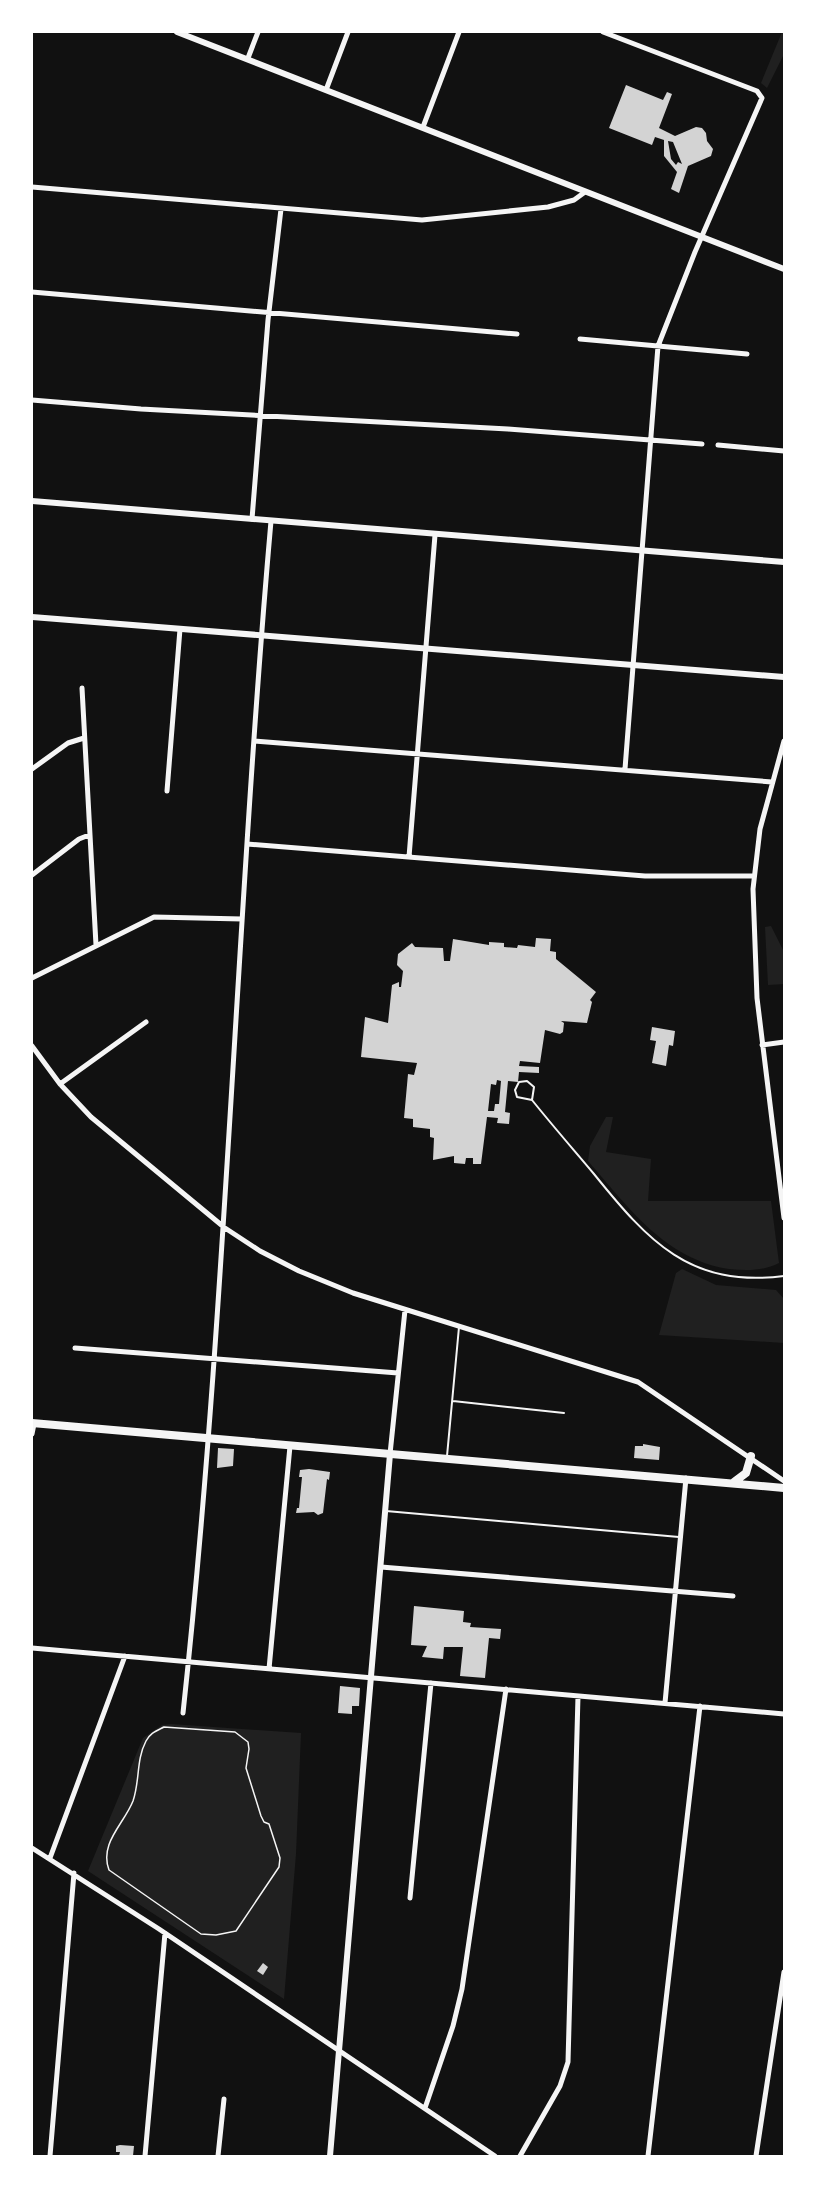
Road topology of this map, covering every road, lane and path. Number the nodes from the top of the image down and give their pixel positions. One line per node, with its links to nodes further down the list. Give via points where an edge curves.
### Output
1 (177, 32): 6 (street)
2 (258, 32): 6 (street)
3 (348, 32): 7 (street)
4 (459, 32): 8 (street)
5 (603, 32): 12 (street, via 757,91 762,98)
6 (248, 58): 7 (street)
7 (326, 90): 8 (street)
8 (423, 127): 10 (street)
9 (32, 187): 11 (street)
10 (585, 192): 11 (street, via 574,200 548,207 433,220); 12 (street)
11 (281, 209): 15 (street)
12 (702, 236): 13 (street); 18 (street)
13 (784, 269)
14 (32, 292): 15 (street)
15 (270, 313): 16 (street); 21 (street)
16 (516, 334)
17 (580, 339): 18 (street)
18 (658, 346): 19 (street); 22 (street)
19 (747, 354)
20 (32, 400): 21 (street)
21 (260, 415): 22 (street); 27 (street)
22 (651, 441): 23 (street); 30 (street)
23 (702, 444)
24 (718, 445): 25 (street)
25 (784, 451)
26 (32, 501): 27 (street)
27 (252, 519): 28 (street)
28 (271, 520): 29 (street); 34 (street)
29 (435, 535): 30 (street); 35 (street)
30 (642, 550): 31 (street); 36 (street)
31 (784, 562)
32 (32, 617): 33 (street)
33 (180, 629): 34 (street); 46 (street)
34 (262, 635): 35 (street); 40 (street)
35 (425, 648): 36 (street); 42 (street)
36 (633, 665): 37 (street); 44 (street)
37 (784, 677)
38 (82, 688): 39 (street)
39 (84, 738): 43 (street, via 68,743); 47 (street)
40 (254, 741): 42 (street); 48 (street)
41 (784, 741): 45 (street)
42 (418, 753): 44 (street); 49 (street)
43 (32, 769)
44 (625, 770): 45 (street)
45 (772, 782): 51 (street)
46 (167, 791)
47 (89, 835): 50 (street); 53 (street)
48 (247, 844): 49 (street); 52 (street)
49 (409, 857): 51 (street, via 645,876)
50 (32, 875)
51 (753, 876): 57 (street)
52 (242, 919): 53 (street, via 153,917); 62 (street)
53 (96, 945): 54 (street)
54 (32, 978)
55 (146, 1022): 59 (street)
56 (784, 1042): 57 (street)
57 (762, 1045): 61 (street)
58 (32, 1046): 59 (street)
59 (60, 1084): 62 (street, via 92,1117)
60 (532, 1100): 60 (lane, via 531,1083 519,1082 517,1097); 63 (lane, via 624,1211 659,1245 690,1264 723,1275)
61 (784, 1218)
62 (225, 1228): 64 (street, via 314,1278); 67 (street)
63 (784, 1276)
64 (405, 1310): 65 (street); 68 (street)
65 (459, 1326): 69 (lane); 76 (street, via 638,1382)
66 (75, 1348): 67 (street)
67 (214, 1360): 68 (street); 73 (street)
68 (398, 1373): 75 (street)
69 (453, 1401): 70 (lane); 77 (lane)
70 (564, 1413)
71 (33, 1424): 72 (street); 73 (main road)
72 (32, 1434)
73 (209, 1438): 74 (main road); 89 (street)
74 (290, 1446): 75 (main road); 90 (street)
75 (390, 1454): 77 (main road); 82 (street)
76 (751, 1456): 79 (street); 80 (main road, via 746,1473)
77 (447, 1459): 78 (main road)
78 (686, 1478): 80 (main road); 83 (street)
79 (784, 1480)
80 (734, 1482): 81 (main road)
81 (784, 1488)
82 (386, 1510): 83 (lane); 84 (street)
83 (679, 1537): 85 (street)
84 (381, 1567): 85 (street); 91 (street)
85 (674, 1592): 86 (street); 95 (street)
86 (733, 1596)
87 (32, 1648): 88 (street)
88 (125, 1656): 89 (street); 101 (street)
89 (189, 1662): 90 (street); 97 (street)
90 (269, 1669): 91 (street)
91 (372, 1678): 92 (street); 107 (street)
92 (431, 1683): 93 (street); 103 (street)
93 (506, 1689): 94 (street); 109 (street, via 462,1989)
94 (578, 1696): 95 (street); 115 (street, via 568,2062 560,2086)
95 (665, 1703): 96 (street)
96 (700, 1706): 98 (street); 116 (street)
97 (183, 1713)
98 (784, 1714)
99 (235, 1732): 99 (path, via 248,1742 246,1767 261,1816 274,1838 279,1867 236,1931 226,1935 201,1934 109,1870 105,1857 132,1802 142,1751 151,1733 164,1727)
100 (32, 1848): 101 (street)
101 (50, 1858): 102 (street)
102 (74, 1873): 104 (street); 110 (street)
103 (410, 1898)
104 (165, 1933): 107 (street); 111 (street)
105 (784, 1972): 106 (street)
106 (784, 1984): 117 (street)
107 (340, 2050): 109 (street); 113 (street)
108 (224, 2099): 112 (street)
109 (425, 2108): 114 (street)
110 (50, 2157)
111 (146, 2157)
112 (218, 2157)
113 (330, 2157)
114 (495, 2157)
115 (520, 2157)
116 (648, 2157)
117 (756, 2157)

